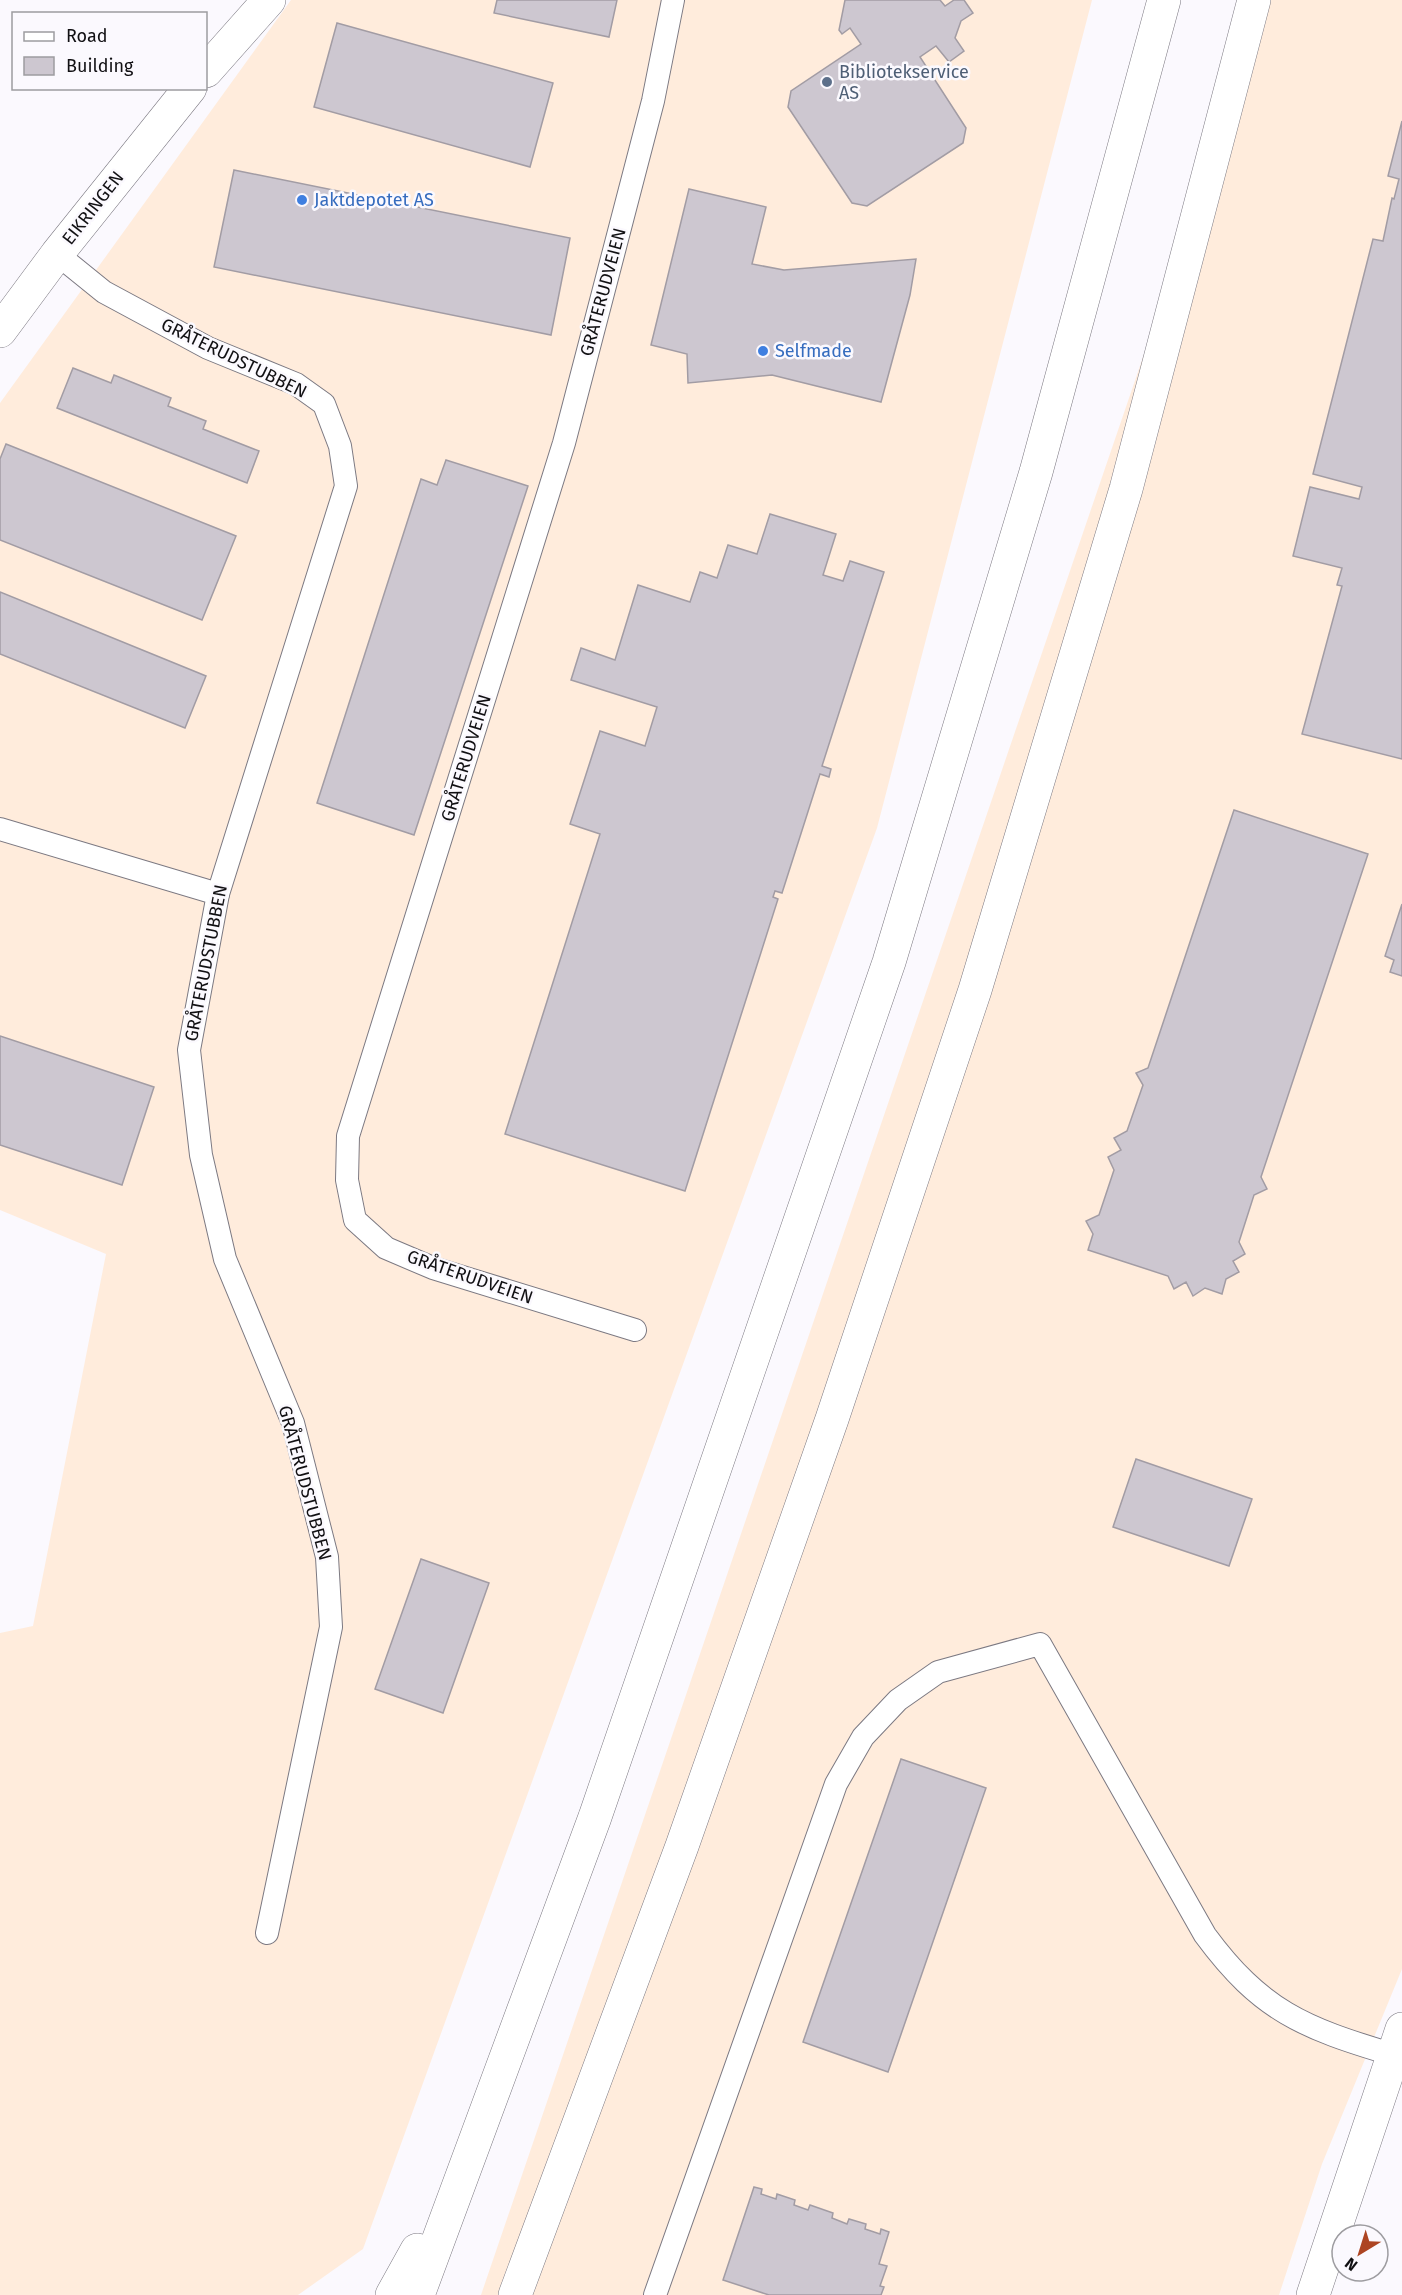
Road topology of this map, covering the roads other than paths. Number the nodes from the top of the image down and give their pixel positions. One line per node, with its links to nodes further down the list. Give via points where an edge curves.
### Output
1 (269, 0): 5 (main road)
2 (673, 0): 11 (lane, GRÅTERUDVEIEN, via 653,101 564,443 348,1136 347,1180 355,1220 386,1248 433,1268)
3 (1164, 0): 14 (main road, via 1036,472 889,962 595,1817)
4 (1254, 0): 17 (main road, via 1126,489 975,990 824,1442 682,1846)
5 (207, 70)
6 (188, 90): 7 (main road, EIKRINGEN)
7 (57, 254): 8 (main road, EIKRINGEN); 10 (lane, GRÅTERUDSTUBBEN, via 115,298 208,348 296,384 324,404 340,446 346,486)
8 (0, 331)
9 (0, 829): 10 (lane)
10 (218, 894): 12 (lane, GRÅTERUDSTUBBEN, via 189,1050 201,1155 225,1259 293,1423 327,1557 331,1628)
11 (635, 1330)
12 (267, 1933)
13 (1397, 2042): 18 (lane, via 1322,2033 1257,1995 1228,1967 1205,1935 1040,1644 938,1672 898,1700 863,1737 836,1784); 19 (main road)
14 (475, 2139): 15 (main road); 16 (main road)
15 (392, 2295)
16 (418, 2295)
17 (515, 2295)
18 (655, 2295)
19 (1313, 2295)

